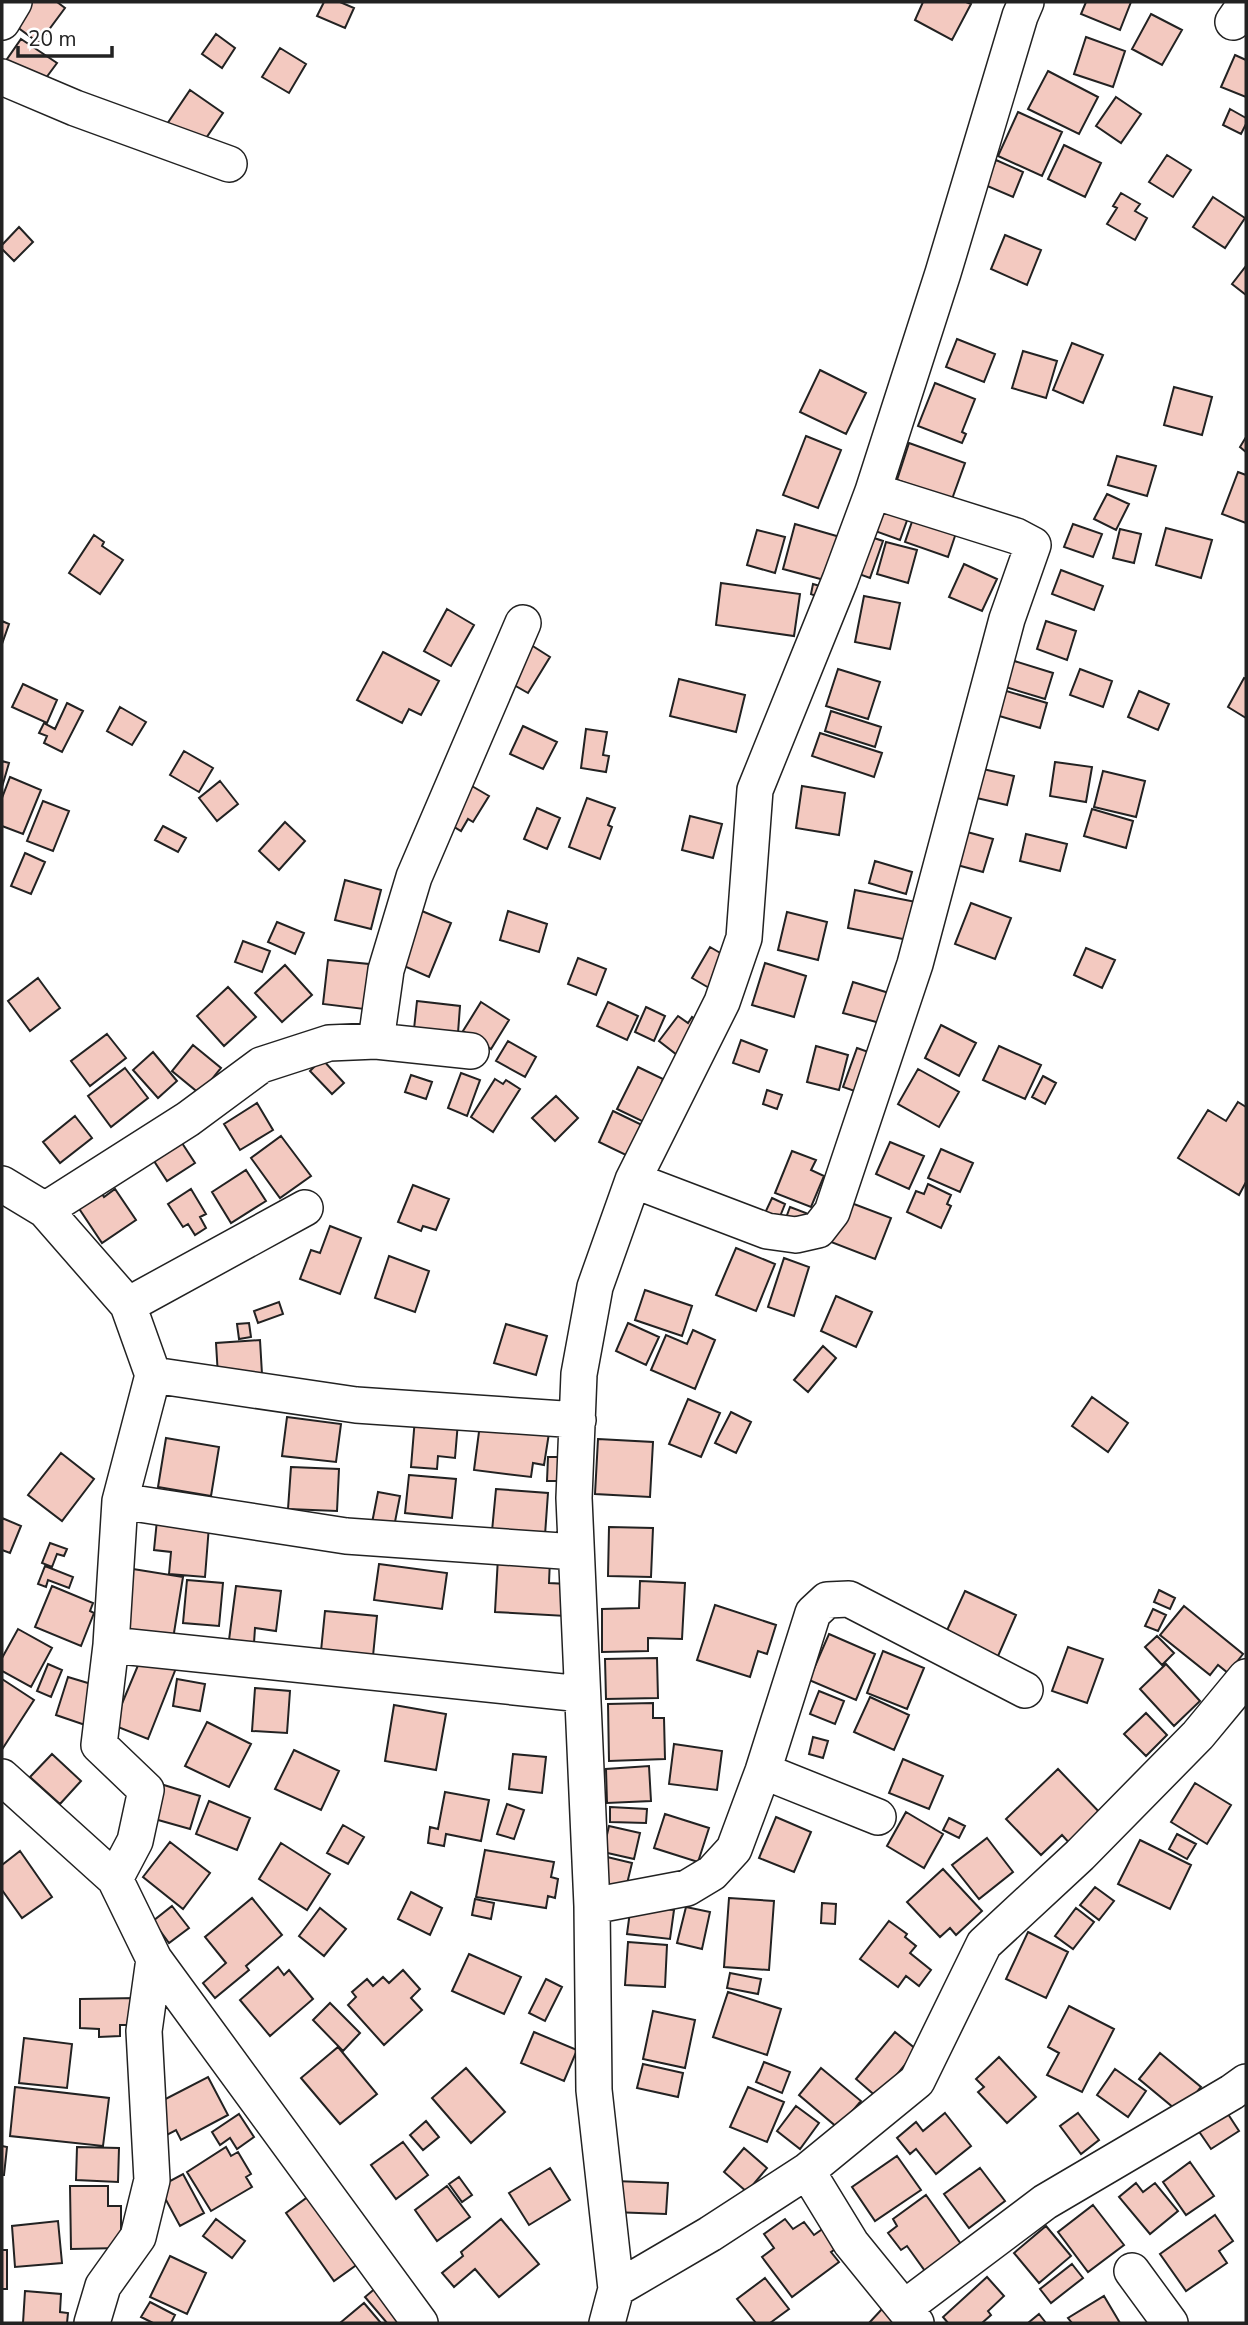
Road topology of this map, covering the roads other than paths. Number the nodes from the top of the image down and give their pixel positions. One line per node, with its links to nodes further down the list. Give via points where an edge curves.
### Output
1 (13, 2): 3 (street)
2 (1014, 6): 6 (street, via 943,273)
3 (2, 22)
4 (2, 77): 5 (street)
5 (229, 164)
6 (873, 491): 10 (street, via 755,790 744,938 722,1002); 10 (street, via 1033,545 1007,619 915,964 832,1212 818,1230 796,1235 767,1231)
7 (523, 623): 8 (street, via 414,877 386,970)
8 (376, 1041): 9 (street); 13 (street, via 329,1043 261,1065 188,1119)
9 (471, 1051)
10 (633, 1180): 16 (street, via 596,1287 579,1374)
11 (2, 1184): 13 (street)
12 (305, 1208): 14 (street)
13 (45, 1210): 14 (street)
14 (128, 1305): 15 (street)
15 (153, 1375): 16 (street, via 356,1405); 17 (street)
16 (578, 1420): 18 (street)
17 (120, 1501): 18 (street, via 346,1536); 19 (street)
18 (576, 1552): 22 (street)
19 (111, 1645): 22 (street); 26 (street, via 99,1745 146,1790 135,1841)
20 (1246, 1677): 30 (street, via 1080,1855 984,1944 917,2081)
21 (1025, 1690): 23 (street, via 849,1599 827,1600 813,1613)
22 (582, 1695): 27 (street)
23 (763, 1771): 25 (street); 27 (street, via 734,1849 712,1873 687,1888)
24 (2, 1777): 26 (street)
25 (878, 1817)
26 (115, 1879): 28 (street)
27 (592, 1906): 32 (street, via 594,2090)
28 (155, 1959): 34 (street, via 144,2031 152,2180 138,2237 103,2286); 35 (street)
29 (1246, 2082): 33 (street, via 1045,2202)
30 (807, 2171): 32 (street); 33 (street, via 851,2243)
31 (1132, 2270): 37 (street)
32 (616, 2289): 36 (street)
33 (910, 2316)
34 (92, 2323)
35 (420, 2323)
36 (607, 2323)
37 (1170, 2323)

